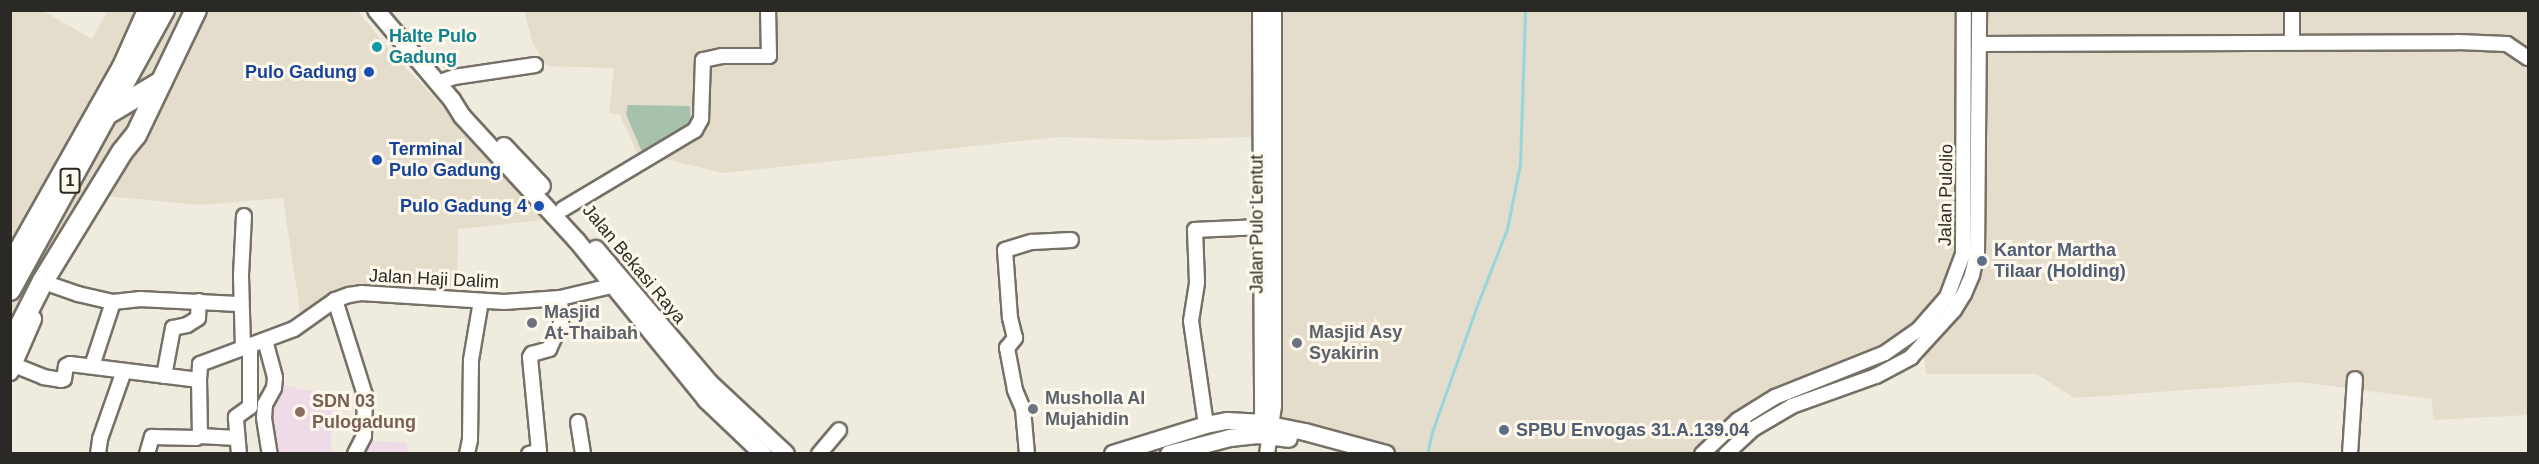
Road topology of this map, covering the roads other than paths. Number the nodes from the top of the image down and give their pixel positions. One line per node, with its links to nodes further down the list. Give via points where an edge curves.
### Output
1 (164, 10): 19 (highway, 1)
2 (376, 10): 16 (main road, Jalan Bekasi Raya)
3 (768, 10): 26 (street, via 769,56 703,60 701,119 695,130)
4 (1260, 10): 28 (street, Jalan Pulo Lentut)
5 (1274, 10): 54 (street, Jalan Pulo Lentut)
6 (1964, 10): 21 (street, Jalan Pulolio)
7 (1979, 10): 12 (street, Jalan Pulolio)
8 (2292, 10): 11 (street)
9 (145, 12): 30 (street, via 120,66)
10 (195, 13): 15 (highway, 1)
11 (2292, 42): 12 (street); 13 (street, via 2507,44)
12 (1979, 44): 22 (street, Jalan Pulolio)
13 (2529, 58)
14 (535, 65): 16 (street)
15 (161, 82): 17 (highway); 18 (highway, 1)
16 (436, 83): 23 (main road, Jalan Bekasi Raya, via 452,100 468,109)
17 (129, 101): 18 (highway, via 143,102); 19 (highway)
18 (146, 114): 20 (highway, 1)
19 (106, 116): 33 (highway, 1)
20 (136, 135): 31 (main road, via 129,157); 42 (highway, 1, via 43,281)
21 (1964, 154): 22 (street); 24 (street, Jalan Pulolio)
22 (1979, 154): 25 (street, Jalan Pulolio)
23 (509, 159): 26 (main road, Jalan Bekasi Raya); 32 (main road, Jalan Bekasi Raya)
24 (1964, 196): 25 (street); 46 (street, Jalan Pulolio, via 1963,254 1947,297 1918,330 1899,344 1864,363)
25 (1979, 196): 49 (street, Jalan Pulolio, via 1977,254 1972,276 1953,310 1911,357 1876,376)
26 (563, 209): 65 (main road, Jalan Bekasi Raya, via 702,376)
27 (244, 216): 39 (street)
28 (1260, 227): 51 (street, via 1195,230 1197,282 1191,321); 54 (street, Jalan Pulo Lentut)
29 (1071, 240): 67 (street, via 1032,242 1006,249 1015,338 1007,348 1023,409)
30 (10, 261)
31 (52, 285): 38 (street); 42 (main road)
32 (611, 286): 34 (street, Jalan Haji Dalim); 64 (main road, Jalan Bekasi Raya, via 706,400)
33 (10, 291)
34 (560, 298): 37 (street, Jalan Haji Dalim); 62 (street, via 561,323 549,349 530,357 539,451)
35 (335, 300): 37 (street, Jalan Haji Dalim, via 361,293); 40 (street, Jalan Haji Dalim, via 294,329); 60 (street, via 364,389 364,435)
36 (199, 301): 38 (street); 39 (street); 45 (street, via 198,318 173,328)
37 (481, 301): 61 (street, via 471,360)
38 (113, 302): 43 (street)
39 (241, 304): 41 (street)
40 (265, 340): 41 (street, Jalan Haji Dalim); 59 (street, via 275,378 264,418)
41 (246, 346): 48 (street, Jalan Haji Dalim, via 200,364); 55 (street, via 250,407 237,413)
42 (12, 361): 43 (street, via 43,377 61,380 70,364)
43 (92, 366): 44 (street)
44 (124, 371): 45 (street); 56 (street)
45 (164, 376): 48 (street)
46 (1820, 379): 49 (street); 72 (street, Jalan Pulolio, via 1754,409 1722,433)
47 (2355, 379): 74 (street)
48 (199, 380): 53 (street)
49 (1826, 392): 73 (street, Jalan Pulolio, via 1773,416)
50 (578, 422): 63 (street)
51 (1206, 425): 54 (main road, via 1227,421); 68 (main road)
52 (839, 430): 66 (street)
53 (200, 436): 55 (street); 57 (street, via 152,437)
54 (1267, 437): 69 (main road, via 1215,440); 70 (main road); 71 (main road, via 1321,435)
55 (237, 438): 58 (street)
56 (98, 453)
57 (147, 453)
58 (239, 453)
59 (270, 453)
60 (356, 453)
61 (467, 453)
62 (529, 453)
63 (583, 453)
64 (763, 453)
65 (786, 453)
66 (819, 453)
67 (1027, 453)
68 (1113, 453)
69 (1169, 453)
70 (1349, 453)
71 (1386, 453)
72 (1704, 453)
73 (1726, 453)
74 (2350, 453)

